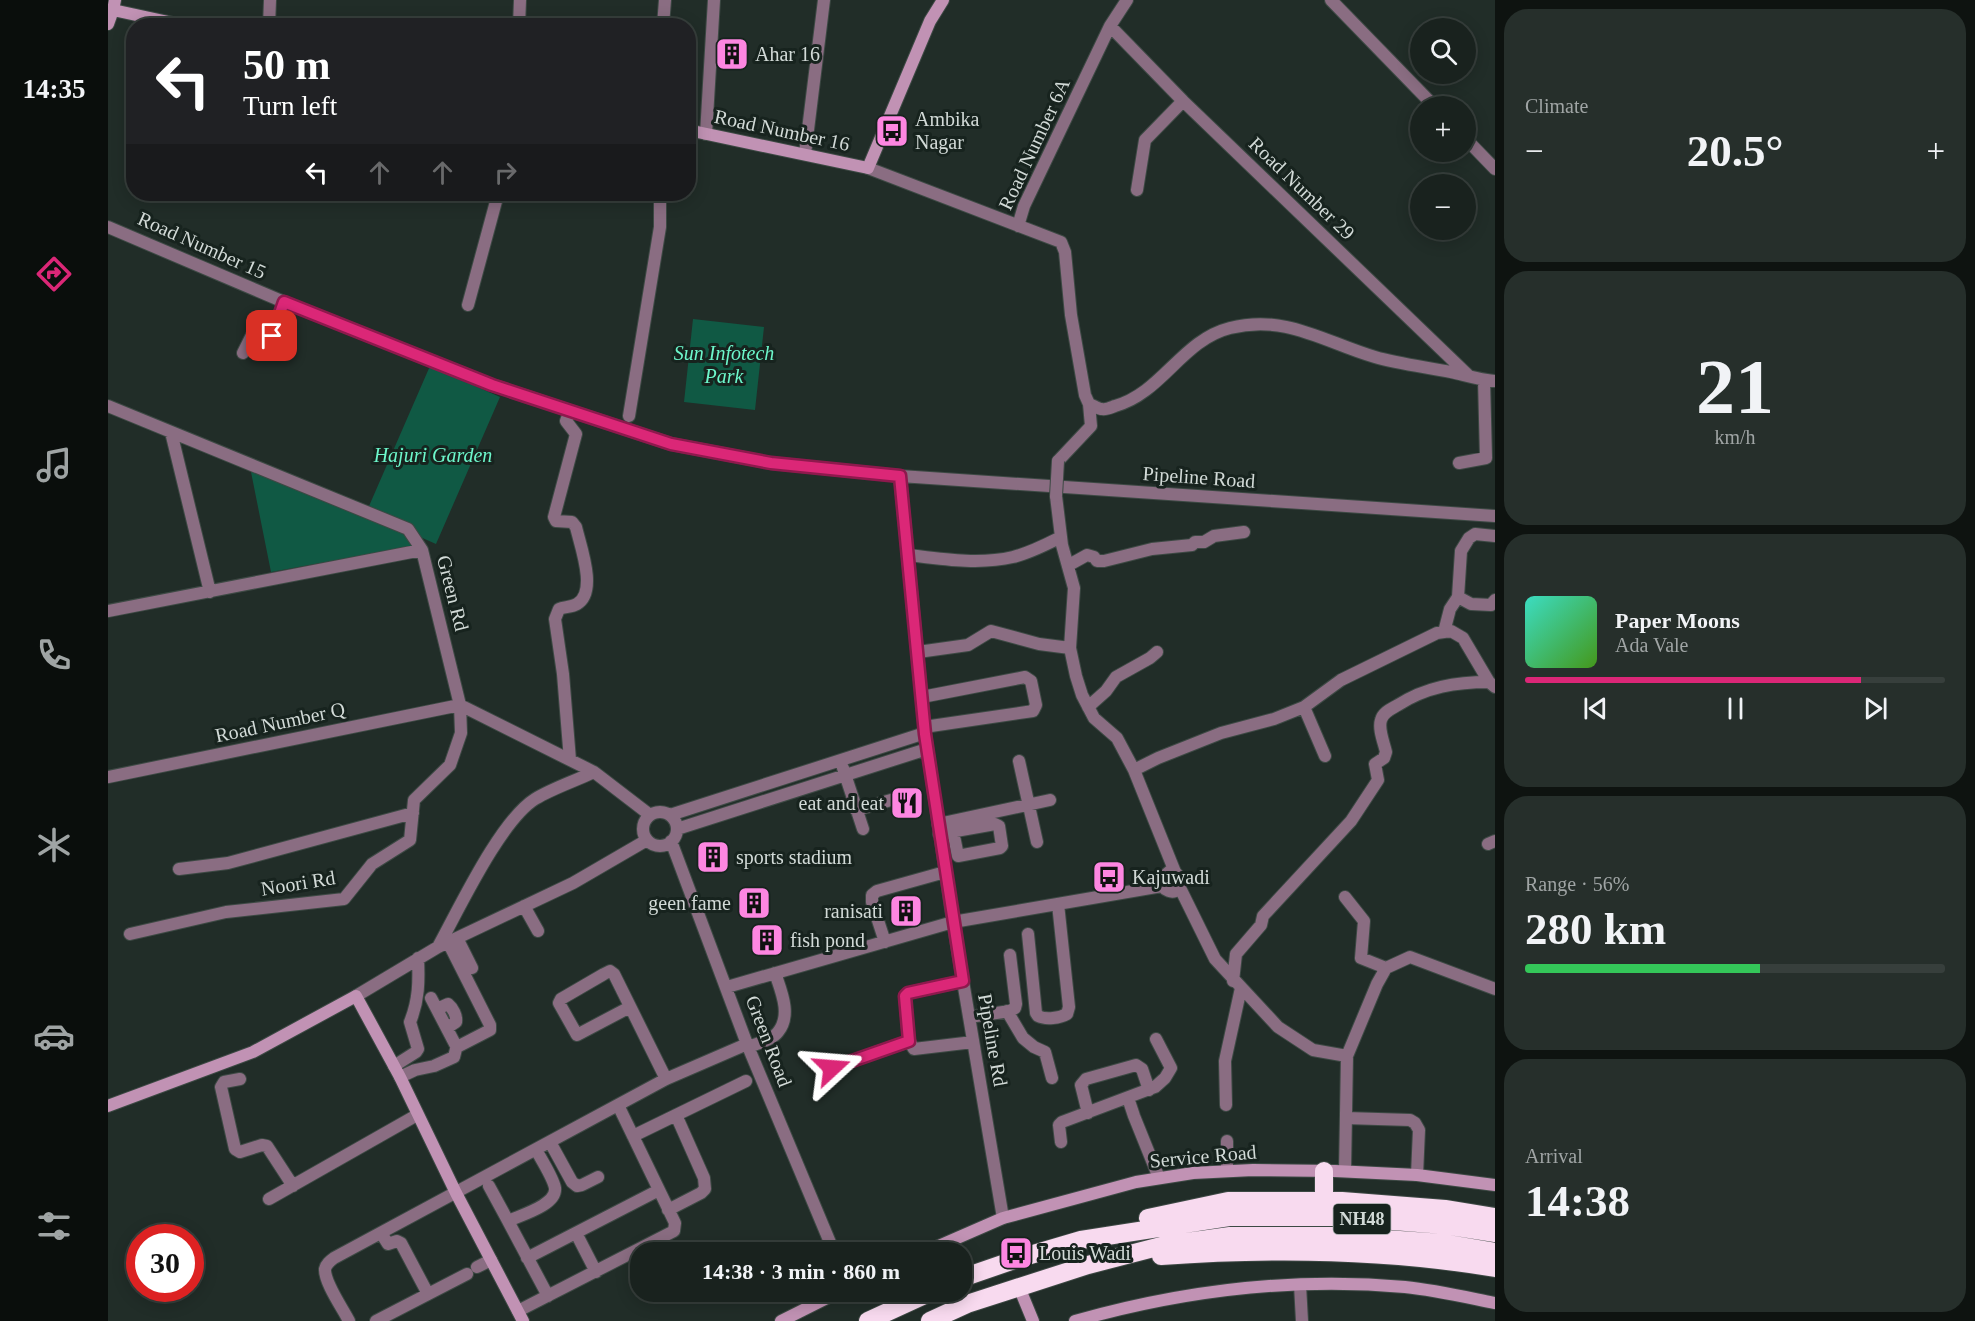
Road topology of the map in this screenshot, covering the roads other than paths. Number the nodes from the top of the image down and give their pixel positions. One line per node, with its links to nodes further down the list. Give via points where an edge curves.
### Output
1 (270, 0): 11 (street)
2 (520, 0): 12 (street)
3 (665, 0): 13 (street)
4 (714, 0): 19 (street)
5 (824, 0): 21 (street)
6 (943, 0): 22 (street, via 930,21)
7 (1127, 0): 15 (street, Road Number 6A)
8 (1331, 0): 16 (street)
9 (114, 5): 10 (street); 14 (street)
10 (159, 18)
11 (269, 18)
12 (519, 18)
13 (664, 18)
14 (108, 24)
15 (1110, 26): 17 (street, Road Number 29); 27 (street, Road Number 6A)
16 (1424, 96)
17 (1183, 101): 24 (street, via 1145,140); 32 (street, Road Number 29)
18 (696, 132): 19 (street, Road Number 16)
19 (706, 134): 21 (street, Road Number 16)
20 (1476, 149): 23 (street)
21 (805, 154): 22 (street, Road Number 16)
22 (868, 168): 27 (street, Road Number 6A)
23 (1495, 169)
24 (1137, 190)
25 (496, 201): 30 (street)
26 (660, 201): 37 (street, via 660,227)
27 (1018, 226): 34 (street, via 1064,246 1075,337)
28 (108, 227): 29 (street, Road Number 15)
29 (284, 302): 31 (street, via 272,336 252,335); 36 (street, Road Number 15, via 492,385)
30 (468, 305)
31 (243, 353)
32 (1468, 375): 33 (street); 34 (street, via 1374,357 1314,333 1258,324 1206,337 1150,388 1126,403 1102,410)
33 (1490, 381): 39 (street, via 1486,458)
34 (1089, 404): 44 (street, bridge, via 1092,426 1058,461 1056,496)
35 (108, 406): 38 (street, Green Rd)
36 (570, 411): 40 (street, Road Number 15, via 671,444 771,463); 66 (street, via 566,422 576,434 554,517 576,527 587,572 586,594 576,604 558,609 555,619)
37 (629, 416)
38 (171, 432): 46 (street, Green Rd, via 408,529); 50 (street)
39 (1459, 463)
40 (900, 476): 41 (street, Pipeline Road); 47 (street, Pipeline Rd)
41 (1495, 516)
42 (1244, 532): 49 (street, via 1104,561 1087,555)
43 (1495, 536): 51 (street, via 1475,534 1461,551)
44 (1061, 537): 48 (street, via 1012,557); 49 (street)
45 (979, 547): 48 (street, via 978,555 963,556)
46 (422, 550): 50 (street); 60 (street, Green Rd)
47 (909, 555): 48 (street); 56 (street, Pipeline Rd)
48 (961, 560)
49 (1069, 565): 55 (street, via 1074,588)
50 (210, 592): 53 (street)
51 (1458, 597): 52 (street, via 1491,605); 54 (street)
52 (1495, 600)
53 (108, 611)
54 (1443, 632): 58 (street, via 1451,631 1463,638); 62 (street, via 1341,680)
55 (1070, 648): 56 (street, via 991,631 968,645); 61 (street)
56 (918, 652): 59 (street, Pipeline Rd)
57 (1157, 652): 61 (street, via 1116,678)
58 (1492, 684): 107 (street, via 1463,682 1438,686 1383,714 1379,723 1386,752 1375,764 1378,780 1351,821 1263,916 1261,925 1236,954)
59 (922, 697): 63 (street, Pipeline Rd); 63 (street, via 1024,677 1031,681 1036,705 1034,711)
60 (460, 705): 66 (street); 72 (street, Road Number Q); 77 (street, Noori Rd, via 461,733 450,765 414,800)
61 (1088, 707): 69 (street, via 1094,718 1117,738)
62 (1304, 707): 65 (street); 69 (street, via 1221,734)
63 (924, 730): 64 (street, Pipeline Rd); 67 (street)
64 (927, 749): 71 (street); 81 (street, Pipeline Rd)
65 (1325, 756)
66 (570, 760): 70 (street)
67 (840, 760): 71 (street); 79 (street)
68 (1019, 761): 75 (street)
69 (1134, 770): 89 (street)
70 (594, 772): 78 (street); 99 (street, via 534,800 517,814 492,850)
71 (845, 775): 76 (street); 80 (street)
72 (108, 777)
73 (898, 798): 76 (street)
74 (1050, 800): 75 (street)
75 (1029, 805): 81 (street); 86 (street)
76 (856, 810): 82 (street)
77 (413, 813): 87 (street, via 228,863); 97 (street, Noori Rd, via 410,840 372,864 344,899 226,912)
78 (650, 815): 79 (street); 84 (street, via 644,824)
79 (670, 815): 80 (street)
80 (676, 828): 85 (street)
81 (939, 829): 83 (street); 88 (street, Pipeline Rd)
82 (863, 830)
83 (953, 831)
84 (647, 840): 85 (street, via 663,846); 94 (street)
85 (671, 842): 108 (street, Green Road)
86 (1037, 842)
87 (179, 869)
88 (945, 872): 95 (street, Pipeline Rd); 100 (street, via 872,895)
89 (1175, 872): 90 (street, via 1165,874); 91 (street, via 1182,879)
90 (1162, 886): 91 (street, via 1168,892); 93 (street)
91 (1180, 888): 107 (street, via 1215,959)
92 (1345, 897): 104 (street, via 1364,921 1361,958)
93 (1058, 904): 95 (street); 98 (street, via 1069,1007 1063,1016 1043,1018 1036,1013)
94 (524, 906): 96 (street); 99 (street)
95 (953, 922): 100 (street); 106 (street, Pipeline Rd)
96 (538, 931)
97 (130, 934)
98 (1029, 934)
99 (447, 942): 102 (street); 103 (street); 119 (street, via 490,1025 490,1030)
100 (885, 942): 105 (street)
101 (1010, 955): 113 (street, via 1016,1004)
102 (418, 958): 110 (street); 122 (street, via 420,987 410,1022 418,1048)
103 (472, 968)
104 (1386, 968): 109 (street, via 1410,957); 120 (street)
105 (775, 973): 108 (street); 118 (street, via 785,1017 776,1034)
106 (963, 981): 114 (street, Pipeline Rd); 116 (street, via 905,996)
107 (1237, 984): 120 (street, via 1278,1028 1314,1050); 130 (street, via 1225,1061)
108 (727, 987): 118 (street, Green Road)
109 (1495, 989)
110 (356, 996): 122 (street); 131 (street, via 253,1052)
111 (434, 1003): 119 (street)
112 (630, 1007): 112 (street, via 610,971 559,1003 577,1035); 125 (street)
113 (1007, 1011): 114 (street); 123 (street, via 1023,1038 1045,1052)
114 (969, 1017): 117 (street, Pipeline Rd)
115 (1156, 1039): 127 (street, via 1171,1068 1166,1078)
116 (909, 1041): 117 (street, via 914,1049); 121 (street)
117 (973, 1042): 156 (street, Pipeline Rd)
118 (748, 1045): 125 (street); 162 (street, Green Road)
119 (457, 1046): 122 (street, via 454,1057 434,1066 419,1064)
120 (1347, 1056): 135 (street)
121 (832, 1068)
122 (397, 1072): 133 (street)
123 (1052, 1078)
124 (240, 1079): 148 (street, via 224,1082 221,1087 235,1149 240,1152 267,1146)
125 (666, 1079): 129 (street)
126 (746, 1080): 134 (street)
127 (1149, 1090): 128 (street); 132 (street, via 1142,1069 1136,1065 1086,1079 1081,1085)
128 (1128, 1098): 132 (street); 146 (street)
129 (618, 1105): 136 (street); 138 (street)
130 (1226, 1105)
131 (108, 1106)
132 (1088, 1113): 139 (street, via 1059,1125)
133 (417, 1115): 148 (street); 151 (street)
134 (676, 1115): 136 (street); 154 (street, via 704,1178 705,1189)
135 (1346, 1118): 143 (street); 144 (street, via 1415,1123 1419,1130)
136 (633, 1136): 150 (street)
137 (1227, 1141): 141 (street)
138 (550, 1142): 140 (street); 145 (street, via 572,1182 582,1185)
139 (1061, 1142)
140 (536, 1149): 151 (street); 157 (street, via 555,1187 554,1196 550,1202)
141 (1227, 1171): 142 (street, Service Road); 146 (street, Service Road)
142 (1324, 1171): 143 (street, Service Road); 153 (highway)
143 (1345, 1171): 144 (street, Service Road)
144 (1417, 1175): 147 (street, Service Road)
145 (598, 1177)
146 (1159, 1178): 156 (street, Service Road)
147 (1495, 1185)
148 (293, 1186): 152 (street)
149 (489, 1186): 157 (street)
150 (659, 1190): 154 (street); 159 (street)
151 (456, 1193): 158 (street); 166 (street)
152 (269, 1199)
153 (1324, 1202): 155 (highway, via 1445,1209); 161 (highway, via 1228,1201 1157,1215)
154 (668, 1210): 169 (street, via 675,1223 672,1233)
155 (1495, 1217)
156 (1003, 1218): 163 (street, Service Road)
157 (508, 1221): 165 (street)
158 (381, 1233): 173 (street, via 388,1244 401,1242); 179 (street, via 334,1258 325,1268)
159 (576, 1233): 165 (street); 169 (street)
160 (1495, 1233): 161 (highway, NH48, via 1342,1217 1229,1217)
161 (1081, 1240): 170 (highway, NH48)
162 (830, 1242)
163 (948, 1242)
164 (1495, 1252): 167 (highway, NH48, via 1443,1243 1342,1236 1230,1236 1165,1245)
165 (527, 1258): 174 (street)
166 (491, 1260): 173 (street); 178 (street)
167 (1088, 1265): 168 (highway, via 1230,1251 1331,1251 1442,1259); 172 (highway, NH48)
168 (1495, 1268)
169 (596, 1272): 174 (street)
170 (972, 1275)
171 (1300, 1285): 177 (street, via 1406,1287); 185 (street, via 1188,1296 1124,1307); 186 (street)
172 (1019, 1287): 183 (highway, NH48); 184 (street)
173 (428, 1294): 180 (street)
174 (548, 1296): 178 (street)
175 (819, 1302): 181 (street)
176 (909, 1302): 182 (highway)
177 (1495, 1303)
178 (520, 1316)
179 (349, 1321)
180 (376, 1321)
181 (781, 1321)
182 (868, 1321)
183 (930, 1321)
184 (1033, 1321)
185 (1075, 1321)
186 (1302, 1321)

